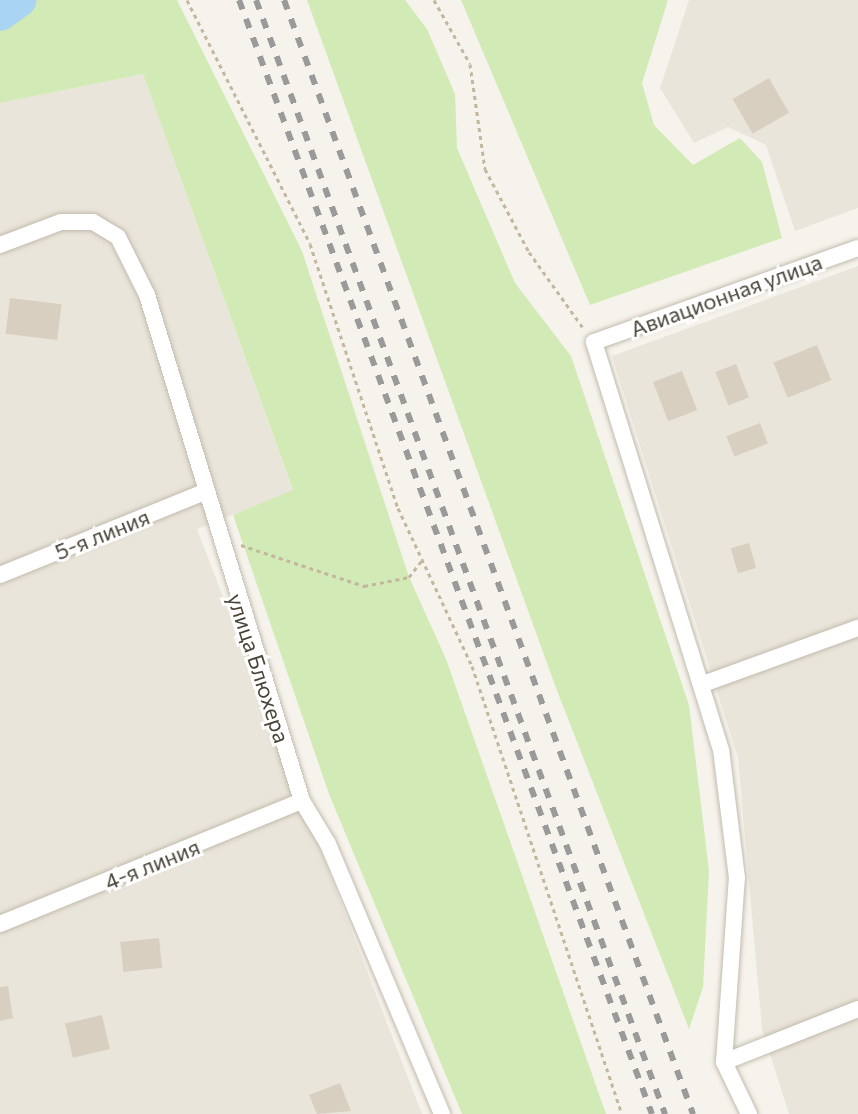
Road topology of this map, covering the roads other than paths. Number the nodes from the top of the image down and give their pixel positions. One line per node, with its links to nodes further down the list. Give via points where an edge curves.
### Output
1 (0, 245): 3 (street, улица Блюхера, via 61,222 93,222 118,237 147,295)
2 (858, 248): 6 (street, Авиационная улица, via 594,342)
3 (204, 492): 4 (street, 5-я линия); 7 (street, улица Блюхера)
4 (0, 575)
5 (858, 628): 6 (street)
6 (703, 684): 10 (street, via 721,750 737,878)
7 (302, 801): 8 (street, 4-я линия); 11 (street, улица Блюхера, via 328,844)
8 (0, 924)
9 (858, 1009): 10 (street)
10 (724, 1062): 12 (street)
11 (436, 1112)
12 (749, 1114)

